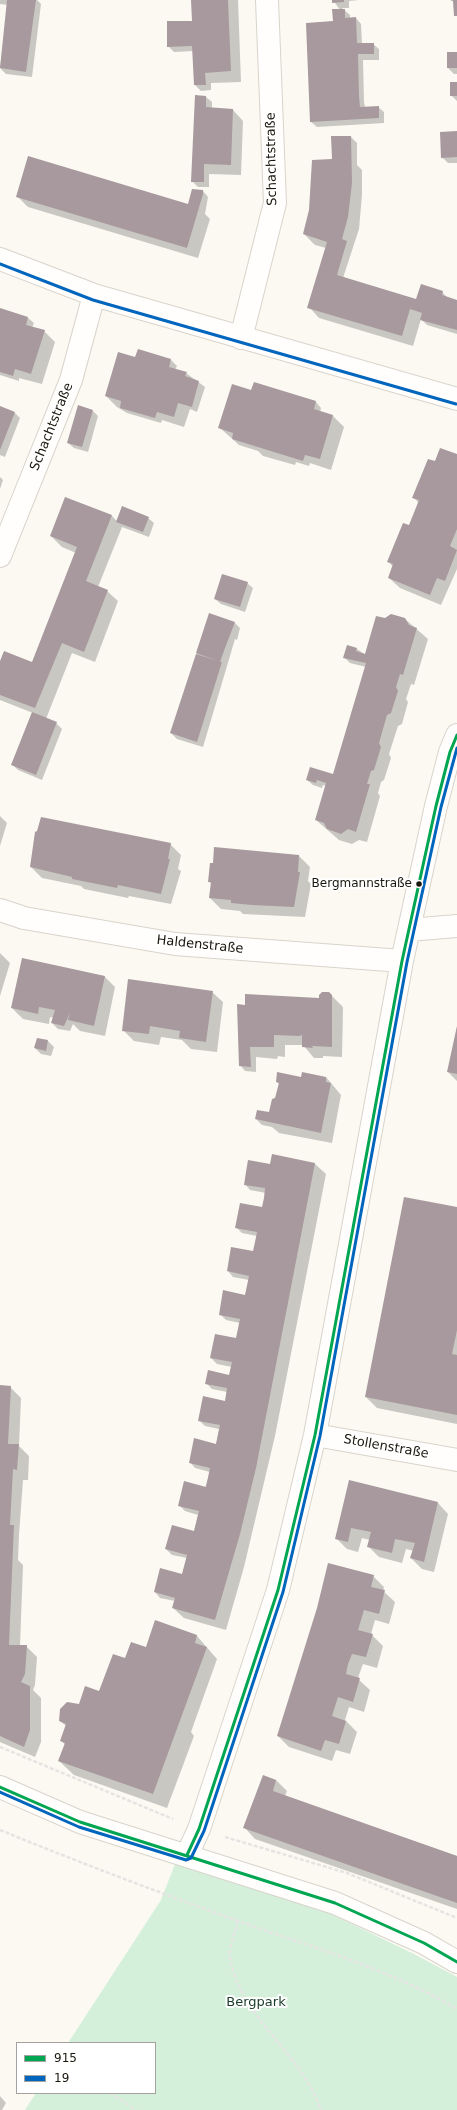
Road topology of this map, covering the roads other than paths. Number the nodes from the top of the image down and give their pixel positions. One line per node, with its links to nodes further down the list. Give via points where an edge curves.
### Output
1 (267, 0): 4 (street, Schachtstraße, via 275,203)
2 (0, 259): 3 (street)
3 (94, 295): 4 (street); 6 (street, Schachtstraße, via 71,380)
4 (241, 338): 5 (street)
5 (457, 399)
6 (0, 556)
7 (457, 735): 10 (street, via 436,806)
8 (0, 910): 11 (street, Haldenstraße, via 24,918 175,944)
9 (457, 926): 10 (street)
10 (409, 930): 11 (street)
11 (402, 961): 12 (street)
12 (315, 1434): 13 (street, Stollenstraße); 15 (street, via 278,1590 199,1829)
13 (457, 1460)
14 (0, 1786): 15 (street, via 80,1822)
15 (187, 1855): 16 (street, via 336,1904 424,1943)
16 (457, 1962)

